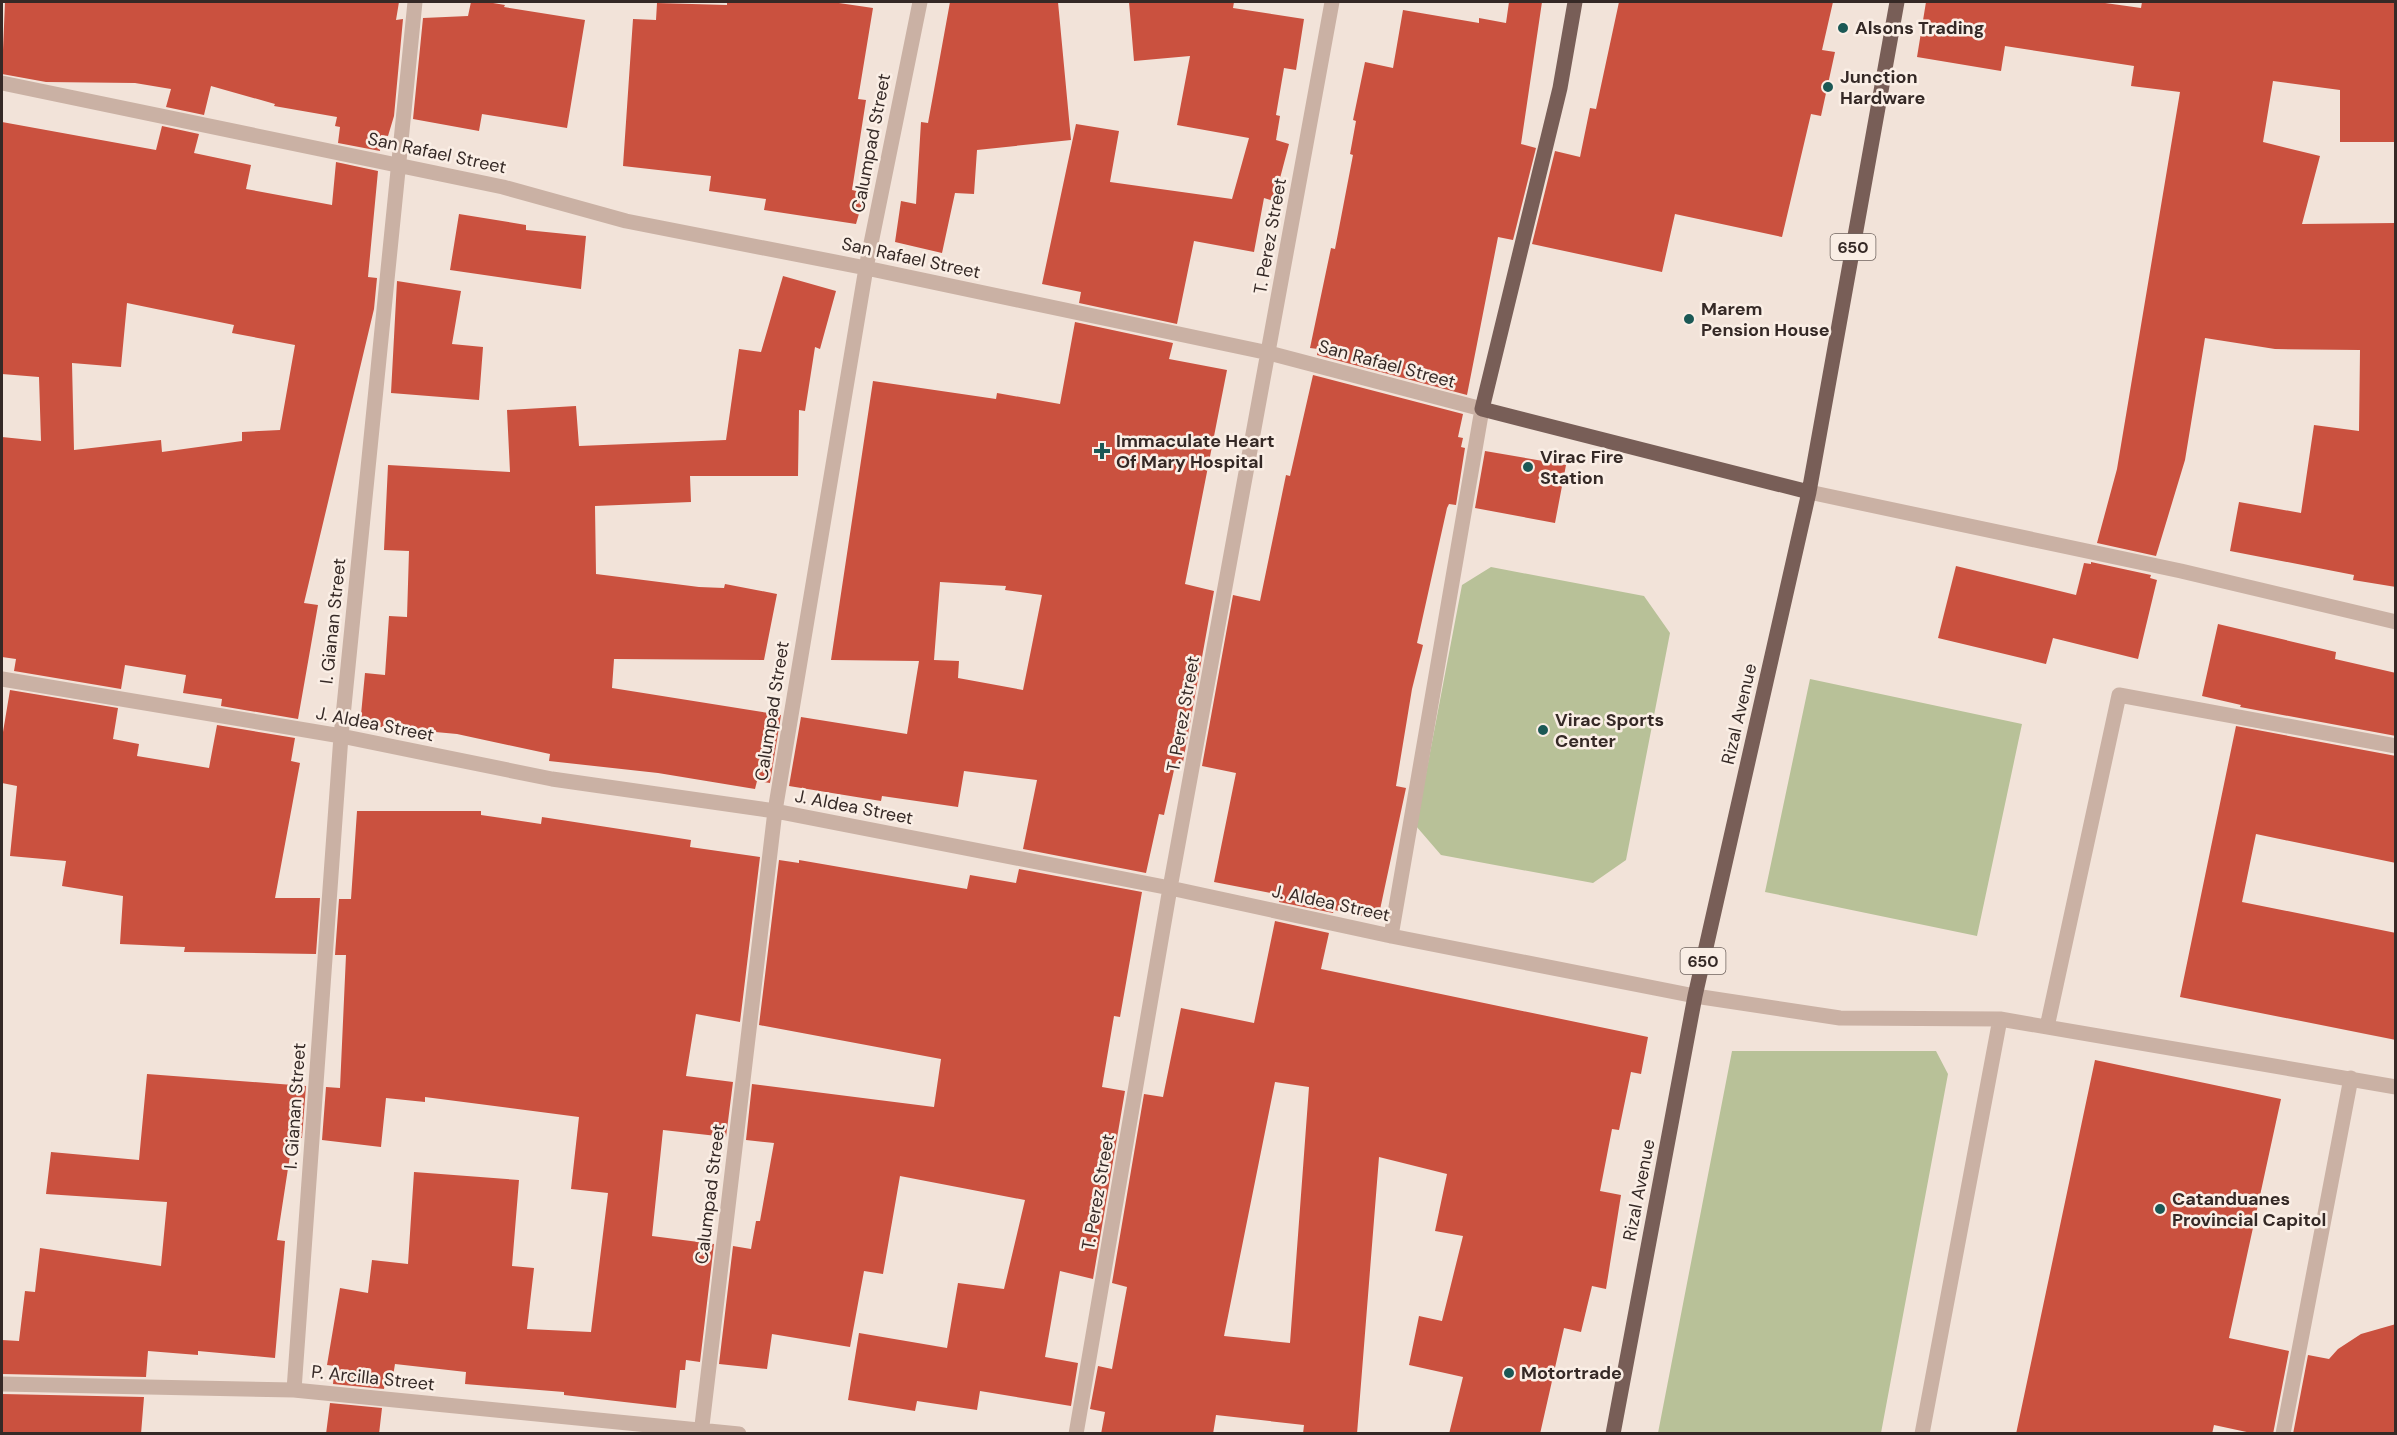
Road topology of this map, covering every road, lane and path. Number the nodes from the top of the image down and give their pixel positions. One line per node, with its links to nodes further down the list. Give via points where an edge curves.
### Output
1 (415, 2): 7 (street, I. Gianan Street)
2 (920, 2): 8 (street, Calumpad Street)
3 (1332, 2): 9 (street, T. Perez Street)
4 (1575, 2): 10 (main road, via 1560,88)
5 (1897, 2): 11 (main road, Rizal Avenue / 650)
6 (2, 83): 7 (street, San Rafael Street)
7 (397, 164): 8 (street, San Rafael Street, via 503,187 626,221); 14 (street, I. Gianan Street)
8 (866, 268): 9 (street, San Rafael Street); 16 (street, Calumpad Street)
9 (1269, 353): 10 (street, San Rafael Street); 17 (street, T. Perez Street)
10 (1482, 409): 11 (main road, San Rafael Street); 18 (street)
11 (1809, 492): 12 (street, via 2181,571); 19 (main road, Rizal Avenue / 650)
12 (2396, 622)
13 (2, 679): 14 (street, J. Aldea Street)
14 (341, 736): 16 (street, J. Aldea Street, via 552,779); 25 (street, I. Gianan Street)
15 (2396, 746): 21 (street, via 2119,695)
16 (775, 812): 17 (street, J. Aldea Street); 26 (street, Calumpad Street)
17 (1170, 888): 18 (street, J. Aldea Street); 28 (street, T. Perez Street)
18 (1391, 936): 19 (street, J. Aldea Street)
19 (1695, 996): 20 (street, J. Aldea Street, via 1840,1018); 29 (main road, Rizal Avenue / 650)
20 (2000, 1019): 21 (street, J. Aldea Street); 30 (street)
21 (2047, 1027): 22 (street, J. Aldea Street)
22 (2350, 1078): 23 (street, J. Aldea Street); 31 (street)
23 (2396, 1087)
24 (2, 1383): 25 (street, P. Arcilla Street)
25 (294, 1389): 26 (street, P. Arcilla Street)
26 (701, 1432): 27 (street, P. Arcilla Street)
27 (739, 1434)
28 (1076, 1434)
29 (1613, 1434)
30 (1922, 1434)
31 (2283, 1434)

